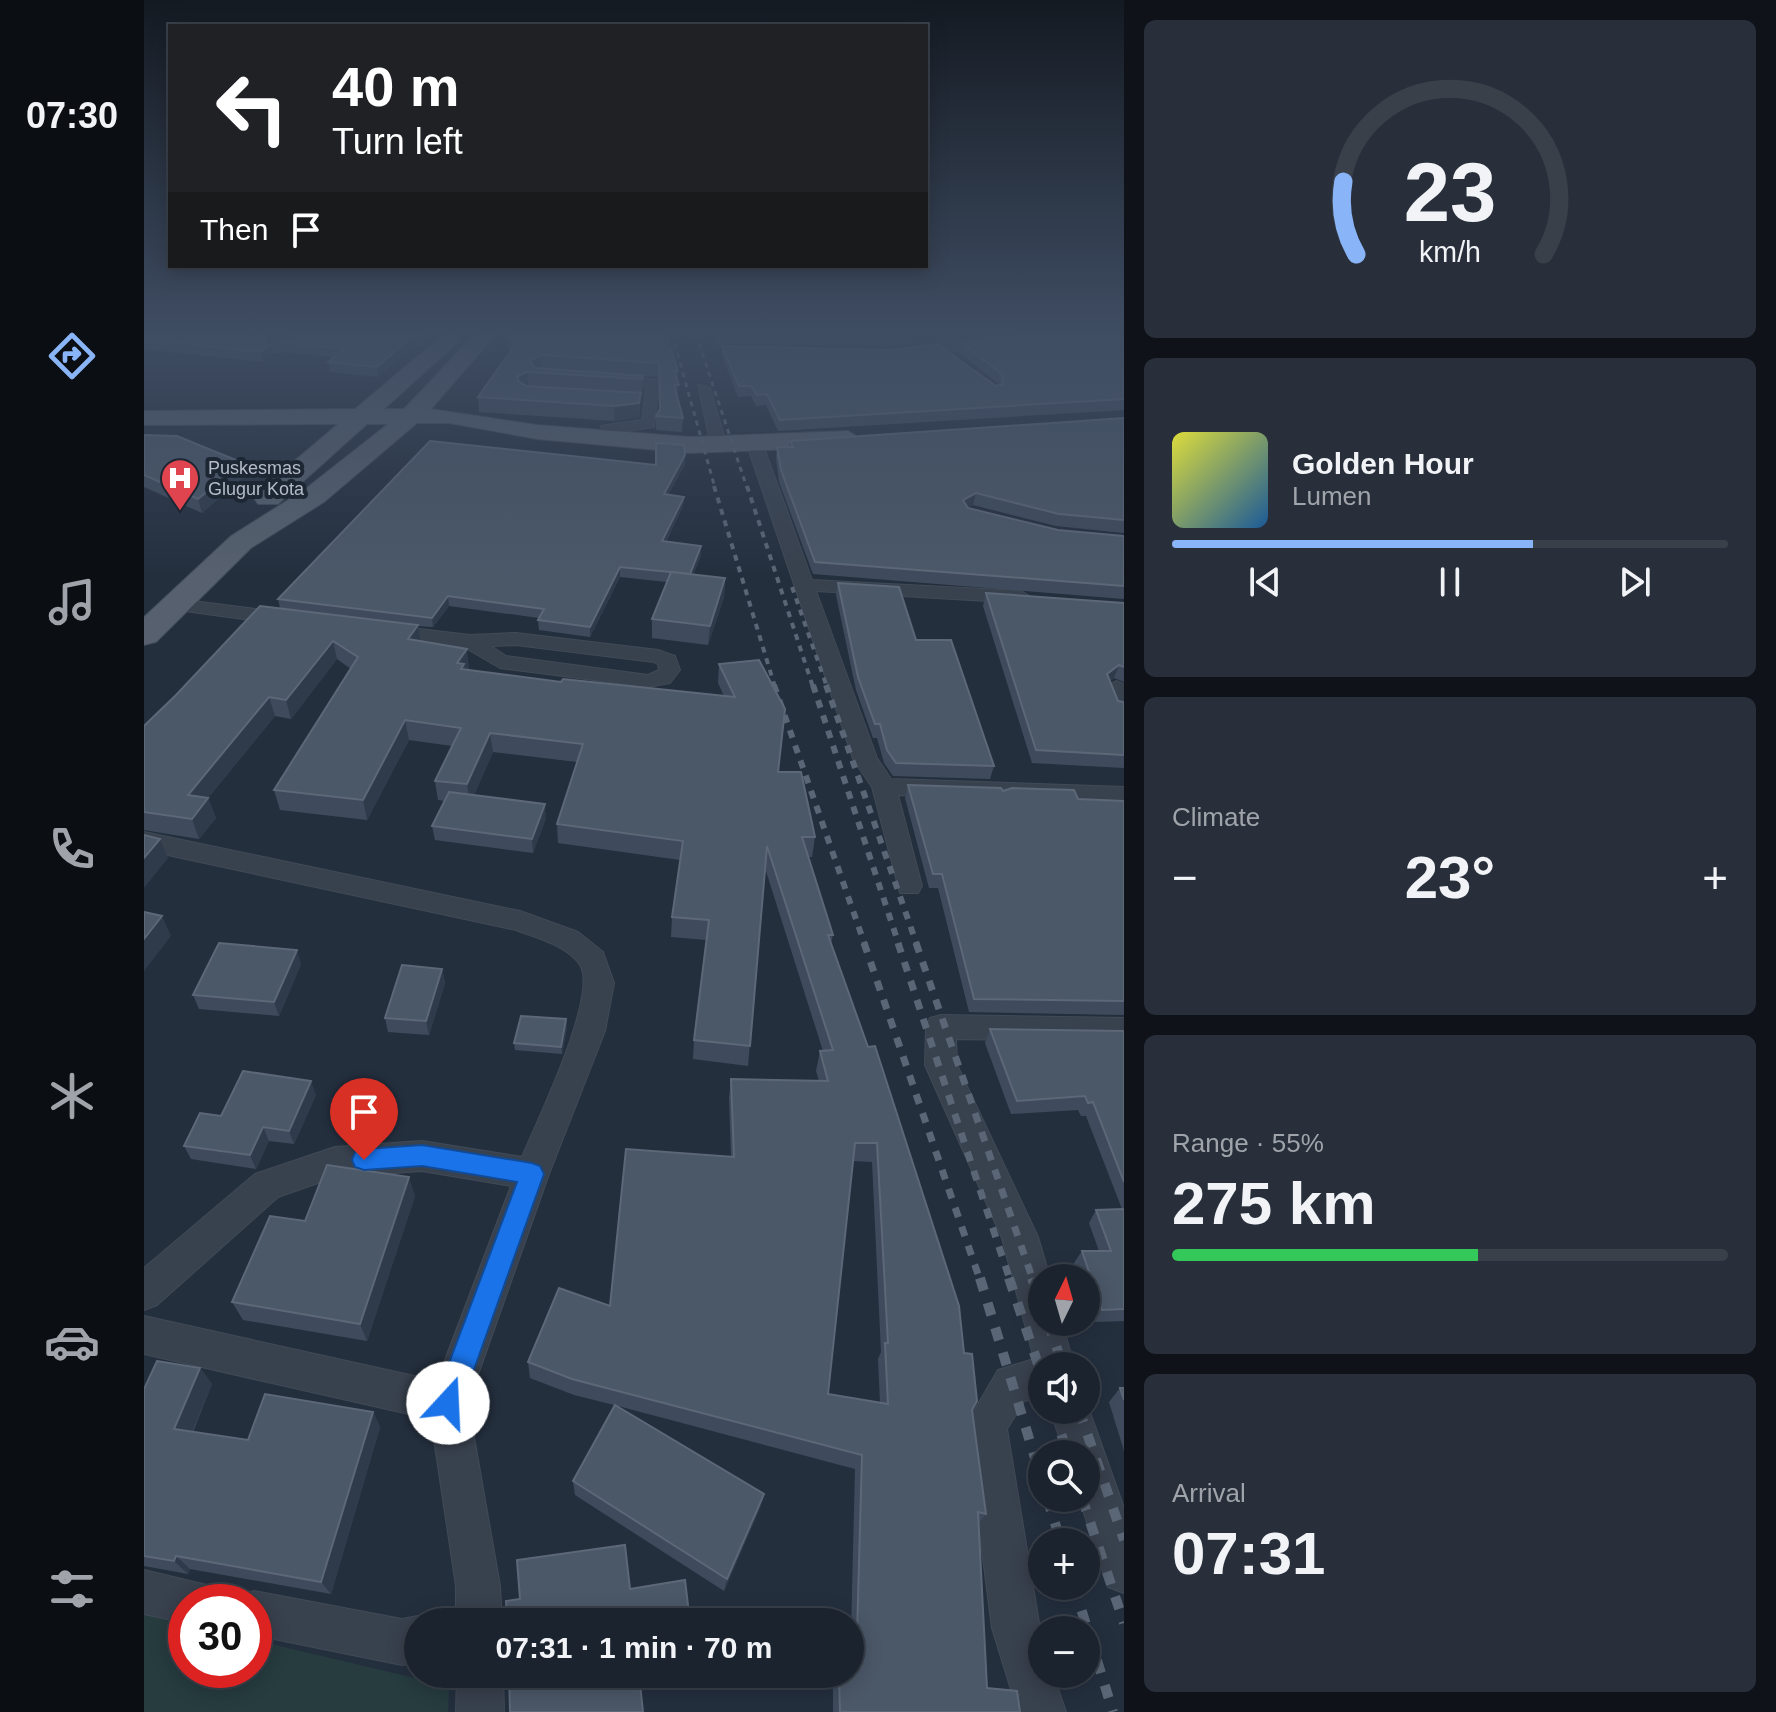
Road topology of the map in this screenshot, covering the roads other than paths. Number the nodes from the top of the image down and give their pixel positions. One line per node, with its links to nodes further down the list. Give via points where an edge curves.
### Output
1 (366, 414): 7 (main road)
2 (412, 414): 8 (main road)
3 (647, 414): 11 (street, via 649,424 610,428)
4 (710, 414): 13 (street)
5 (449, 416): 8 (main road); 10 (main road)
6 (144, 418): 7 (main road)
7 (357, 422): 8 (main road); 9 (main road); 15 (main road, via 258,506)
8 (404, 422): 10 (main road); 15 (main road, via 314,496)
9 (144, 428)
10 (537, 432): 11 (main road)
11 (604, 437): 13 (main road)
12 (869, 438): 14 (main road)
13 (719, 446): 14 (main road)
14 (760, 457): 16 (street)
15 (241, 542): 18 (main road)
16 (804, 585): 17 (street); 23 (street, via 865,759)
17 (1046, 600)
18 (177, 605): 19 (street); 21 (main road)
19 (316, 622)
20 (362, 628): 22 (street)
21 (144, 635)
22 (470, 641): 22 (street, via 516,639 658,656 670,667 668,676 648,681 540,669 500,662)
23 (884, 787): 24 (street); 26 (street)
24 (1124, 795)
25 (144, 841): 28 (street, via 520,921 568,939 593,960 599,983 590,1031)
26 (909, 886)
27 (1124, 1030): 29 (street, via 941,1027 941,1065 1020,1237)
28 (532, 1174): 30 (street, via 422,1156 335,1162 267,1185); 33 (street)
29 (1028, 1266)
30 (144, 1292)
31 (144, 1335): 33 (street)
32 (1028, 1380): 43 (street, via 1012,1384 986,1425 1015,1628)
33 (448, 1403): 38 (street)
34 (1100, 1498): 35 (street)
35 (1124, 1571)
36 (144, 1592): 37 (street)
37 (168, 1597)
38 (479, 1608)
39 (272, 1617): 40 (street)
40 (404, 1642)
41 (480, 1688): 42 (street)
42 (480, 1712)
43 (1042, 1712)

